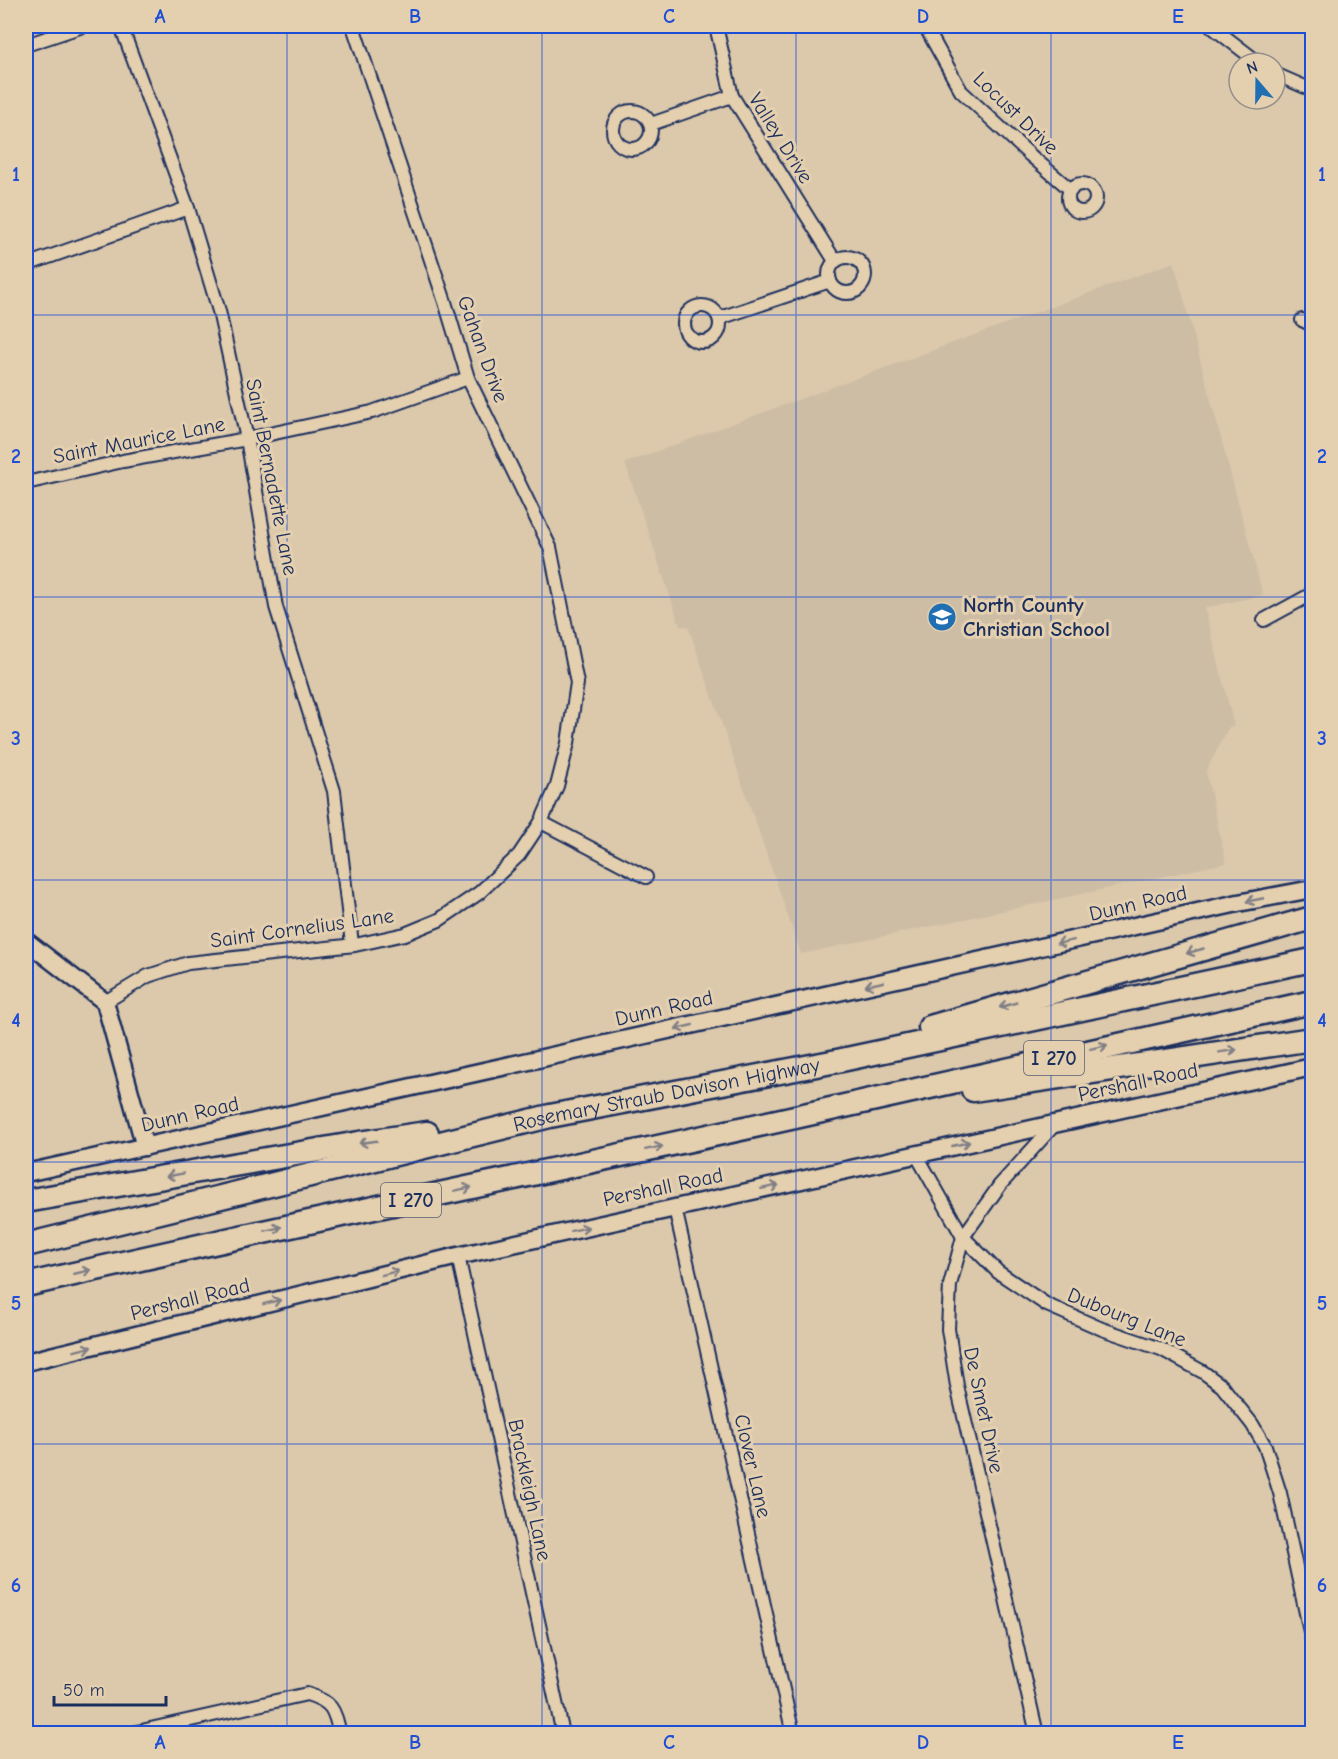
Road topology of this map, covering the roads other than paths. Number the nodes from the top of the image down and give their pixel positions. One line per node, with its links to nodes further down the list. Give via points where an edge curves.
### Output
1 (82, 26): 7 (street)
2 (121, 26): 14 (street, Saint Bernadette Lane)
3 (353, 26): 19 (street, Gahan Drive)
4 (716, 26): 11 (street, Valley Drive)
5 (925, 26): 13 (street, Locust Drive, via 961,91)
6 (1211, 26): 8 (street)
7 (26, 45)
8 (1243, 51)
9 (1287, 79): 10 (street)
10 (1312, 90)
11 (732, 96): 12 (street); 15 (street, Valley Drive)
12 (651, 124)
13 (1071, 190)
14 (188, 208): 16 (street); 20 (street, Saint Bernadette Lane, via 219,311)
15 (835, 261): 17 (street); 17 (street, via 848,257 855,260 864,270 864,277 852,292 838,291)
16 (26, 265)
17 (830, 280): 18 (street)
18 (720, 318)
19 (468, 378): 20 (street, Saint Maurice Lane, via 372,412); 24 (street, Gahan Drive, via 550,547)
20 (247, 439): 21 (street, Saint Maurice Lane); 30 (street, Saint Bernadette Lane, via 276,607 334,790)
21 (26, 483)
22 (1312, 591): 23 (street)
23 (1264, 620)
24 (577, 683): 25 (street, Saint Cornelius Lane, via 568,743)
25 (542, 822): 26 (street); 30 (street, Saint Cornelius Lane, via 519,855 479,893 440,920 405,934)
26 (646, 877)
27 (1312, 889): 40 (street, Dunn Road, one-way to 40)
28 (1312, 918): 35 (highway, one-way to 35, via 871,1044)
29 (26, 941): 32 (street)
30 (352, 944): 32 (street, Saint Cornelius Lane, via 188,963 148,976)
31 (1312, 960): 35 (highway, Rosemary Straub Davison Highway / I 270)
32 (105, 1002): 40 (street)
33 (1312, 1002): 38 (highway, I 270, one-way to 33)
34 (1312, 1039): 38 (highway, one-way to 34)
35 (837, 1061): 37 (highway, Rosemary Straub Davison Highway / I 270)
36 (1312, 1067): 39 (street, Pershall Road)
37 (550, 1116): 43 (highway, one-way to 43, via 359,1143); 46 (highway, Rosemary Straub Davison Highway / I 270)
38 (796, 1117): 48 (highway, I 270, one-way to 38)
39 (1056, 1123): 41 (street, Pershall Road, one-way to 39); 45 (street, De Smet Drive, via 1000,1185)
40 (145, 1147): 42 (street, Dunn Road)
41 (916, 1154): 44 (street, Pershall Road, one-way to 41); 45 (street, Dubourg Lane)
42 (26, 1173)
43 (26, 1201)
44 (675, 1208): 47 (street, Pershall Road, one-way to 44); 54 (street, Clover Lane)
45 (963, 1237): 50 (street, Dubourg Lane, via 998,1272 1047,1305 1161,1349 1222,1386 1265,1446 1280,1493); 55 (street, De Smet Drive, via 950,1285 948,1329 957,1386)
46 (26, 1245)
47 (458, 1256): 49 (street, Pershall Road, one-way to 47); 53 (street, Brackleigh Lane)
48 (26, 1285)
49 (26, 1362)
50 (1312, 1641)
51 (128, 1734): 52 (street, via 307,1694 326,1700)
52 (340, 1734)
53 (563, 1734)
54 (793, 1734)
55 (1037, 1734)

